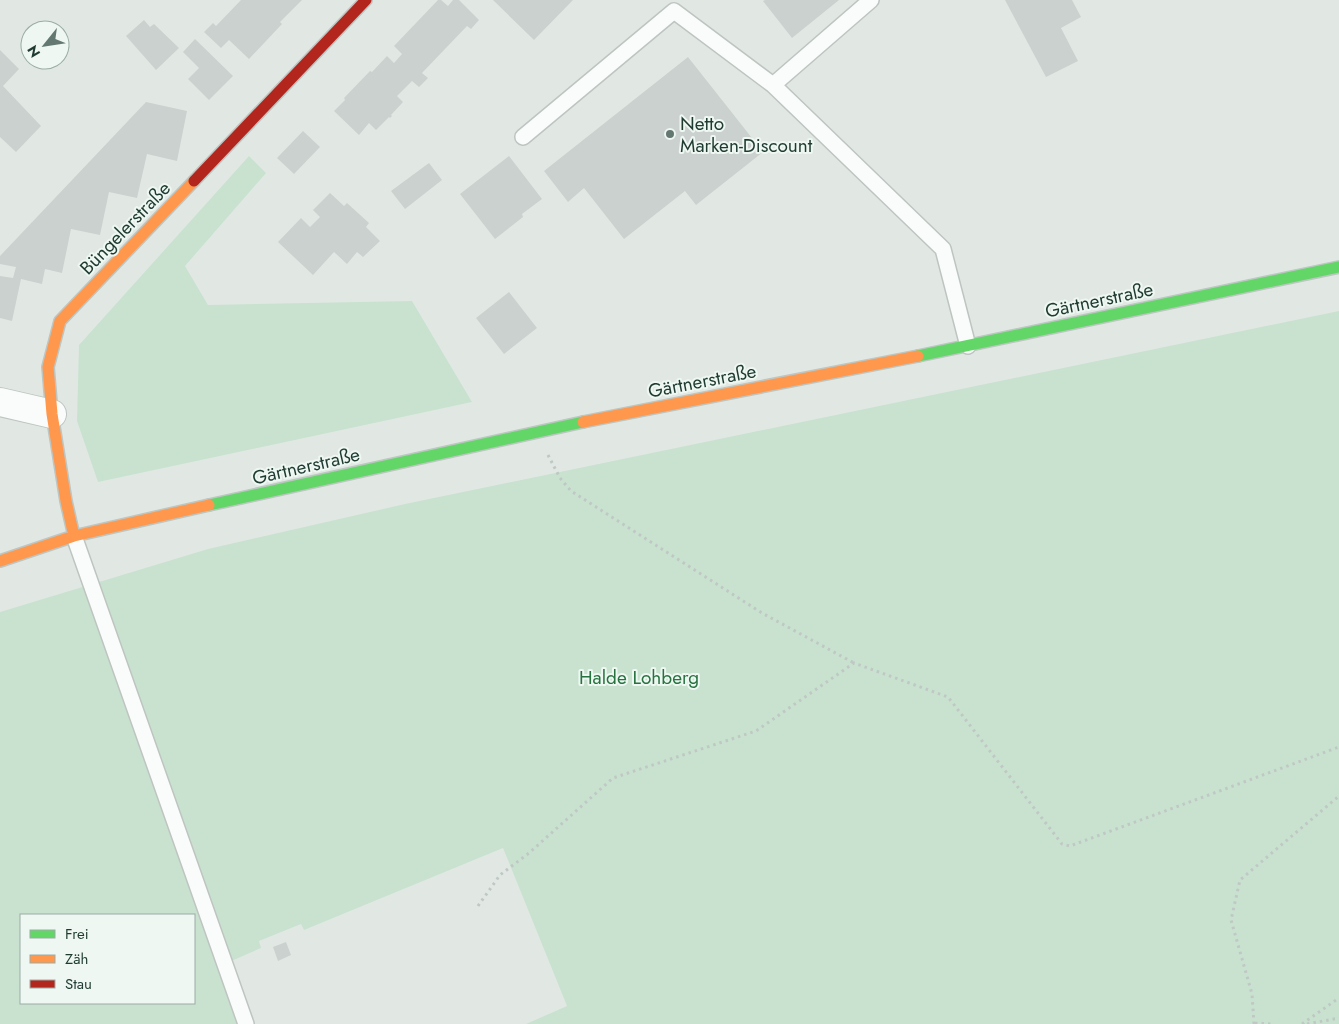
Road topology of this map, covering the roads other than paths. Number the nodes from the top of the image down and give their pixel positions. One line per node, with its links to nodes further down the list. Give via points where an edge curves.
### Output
1 (366, 0): 8 (main road, Büngelerstraße, via 60,321 48,367)
2 (871, 0): 3 (lane)
3 (773, 85): 4 (lane, via 674,11); 6 (lane, via 943,249)
4 (523, 137)
5 (1339, 267): 6 (main road, Gärtnerstraße)
6 (968, 346): 9 (main road, Gärtnerstraße, via 540,431)
7 (0, 402): 8 (street)
8 (52, 414): 9 (main road, Büngelerstraße)
9 (74, 536): 10 (main road, Gärtnerstraße); 11 (lane)
10 (0, 561)
11 (246, 1024)

